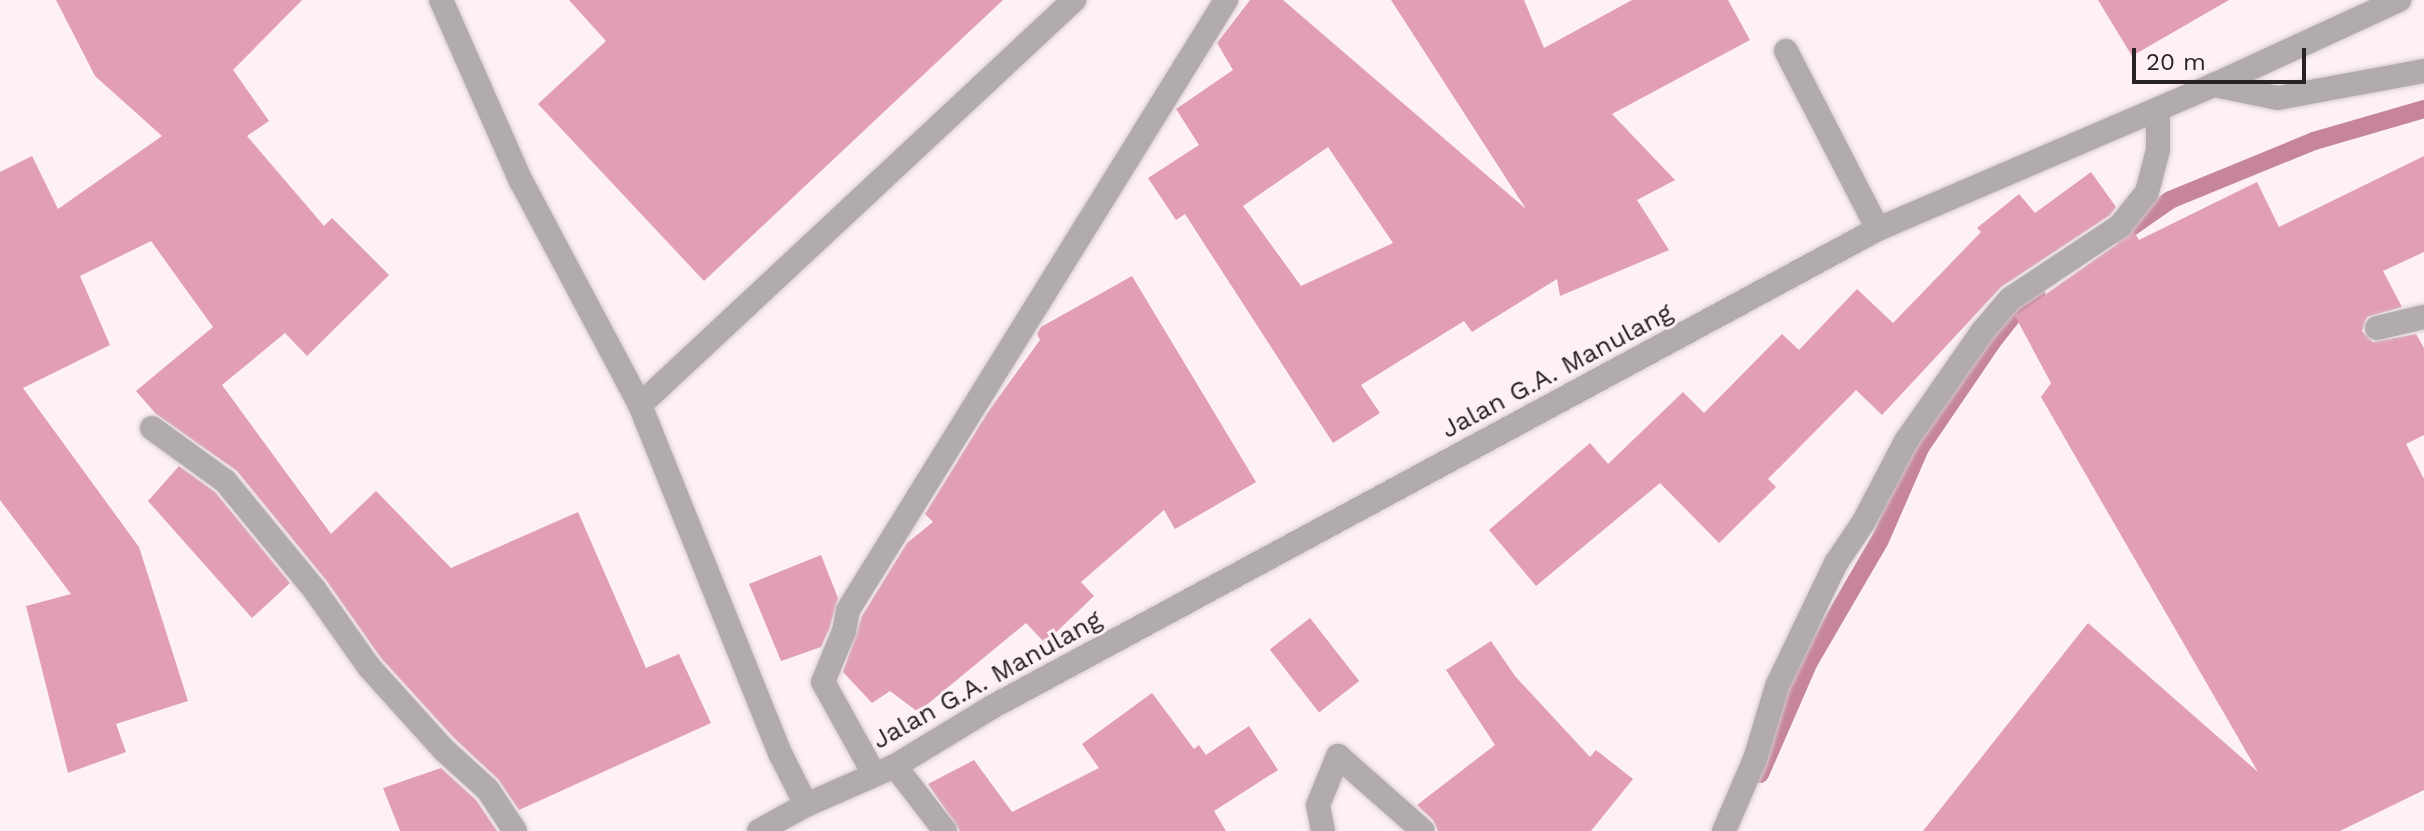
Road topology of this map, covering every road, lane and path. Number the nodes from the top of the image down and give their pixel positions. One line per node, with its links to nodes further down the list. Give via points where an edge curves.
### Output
1 (441, 0): 12 (street, via 521,181)
2 (1074, 0): 12 (street)
3 (1226, 0): 14 (street, via 848,610 823,682)
4 (2399, 0): 7 (street, Jalan G.A. Manulang)
5 (1786, 51): 9 (street)
6 (2424, 71): 7 (street, via 2278,98)
7 (2214, 85): 8 (street, Jalan G.A. Manulang)
8 (2158, 109): 9 (street, Jalan G.A. Manulang); 21 (street, via 2158,150 2147,192 2120,226 2010,299 1906,441 1836,563 1777,686 1755,759)
9 (1878, 229): 14 (street, Jalan G.A. Manulang)
10 (2424, 317): 11 (street)
11 (2377, 328)
12 (640, 405): 15 (street)
13 (152, 428): 16 (street, via 225,481 314,589 369,667 488,790)
14 (884, 770): 15 (street, Jalan G.A. Manulang); 18 (street)
15 (806, 805): 17 (street, Jalan G.A. Manulang)
16 (515, 831)
17 (759, 831)
18 (945, 831)
19 (1323, 831): 20 (street, via 1318,805 1338,756)
20 (1423, 831)
21 (1724, 831)

